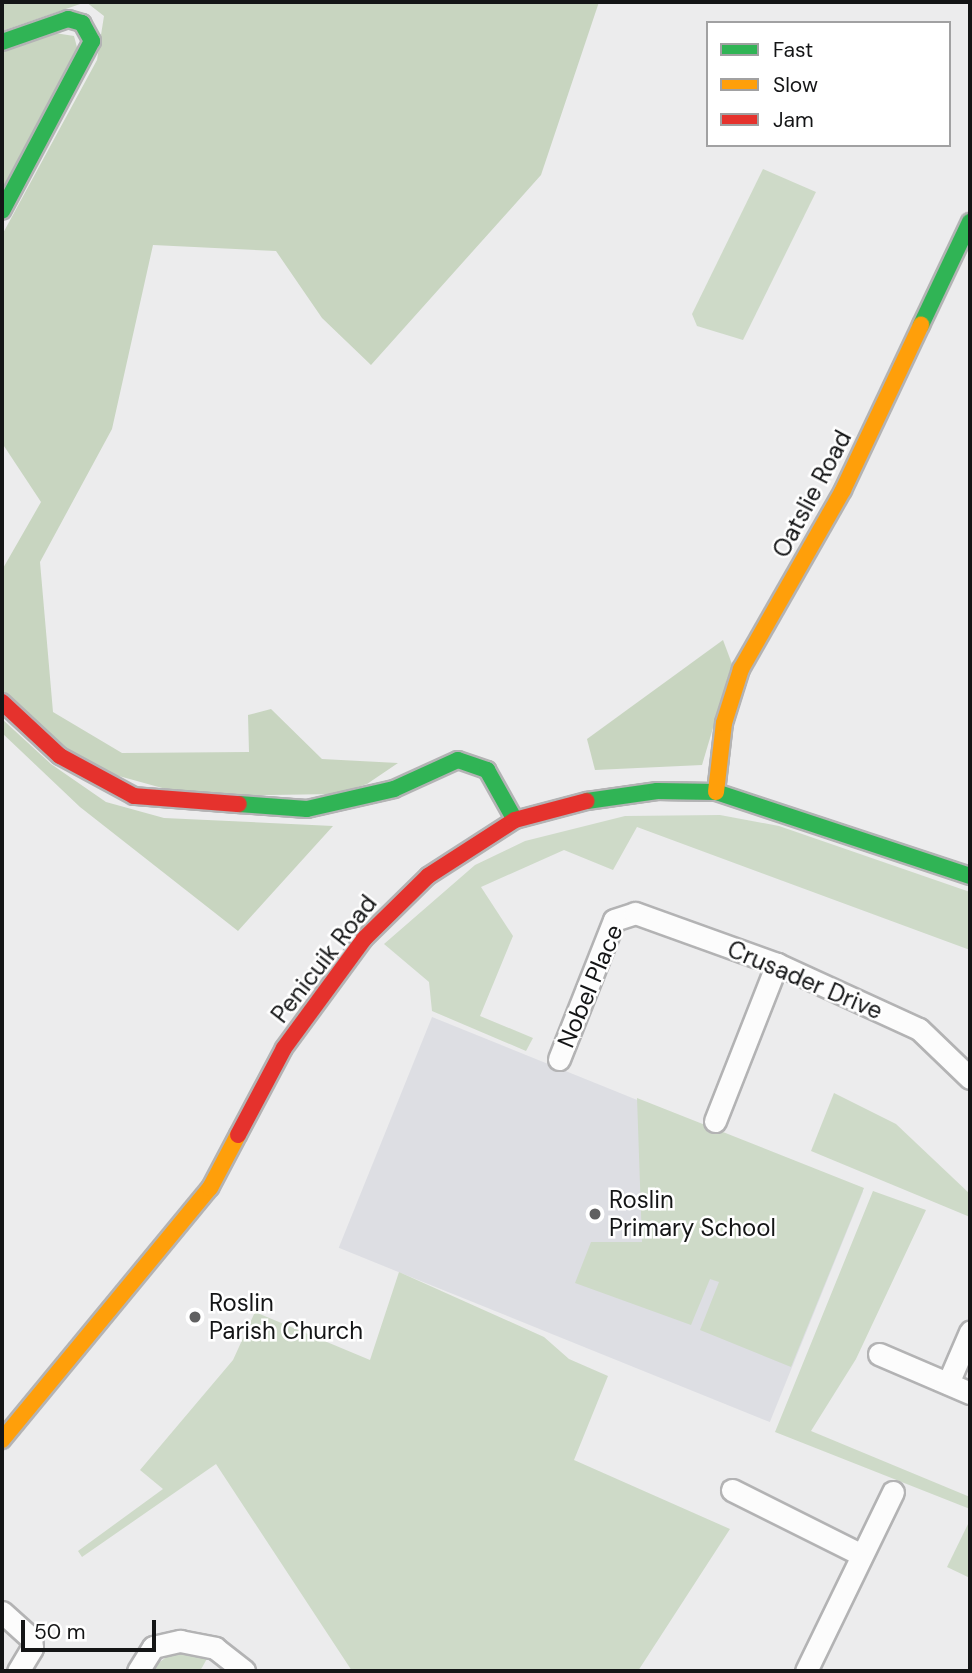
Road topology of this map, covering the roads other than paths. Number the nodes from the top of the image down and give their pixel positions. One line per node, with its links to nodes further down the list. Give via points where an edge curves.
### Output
1 (2, 42): 2 (main road, via 68,19 82,23 92,41)
2 (2, 211)
3 (970, 222): 5 (main road, Oatslie Road, via 843,489 741,669 724,723)
4 (2, 702): 6 (main road, via 60,756 134,796 307,809 394,789 458,760 487,770)
5 (716, 792): 6 (main road, Penicuik Road, via 609,795); 7 (main road, Penicuik Road)
6 (515, 820): 17 (main road, Penicuik Road, via 428,876 364,939 284,1048 210,1188)
7 (970, 876)
8 (623, 914): 9 (street, Crusader Drive); 10 (street, Nobel Place, via 614,920)
9 (777, 964): 11 (street, Crusader Drive, via 919,1029); 12 (street)
10 (559, 1059)
11 (970, 1078)
12 (715, 1121)
13 (970, 1332): 15 (street)
14 (879, 1354): 15 (street)
15 (948, 1383): 16 (street)
16 (970, 1394)
17 (2, 1440)
18 (732, 1490): 20 (street)
19 (893, 1492): 20 (street)
20 (862, 1555): 25 (street)
21 (2, 1612): 22 (street, via 30,1638 32,1648)
22 (18, 1671)
23 (138, 1671): 24 (street, via 153,1647 180,1641 215,1648)
24 (244, 1671)
25 (806, 1671)

